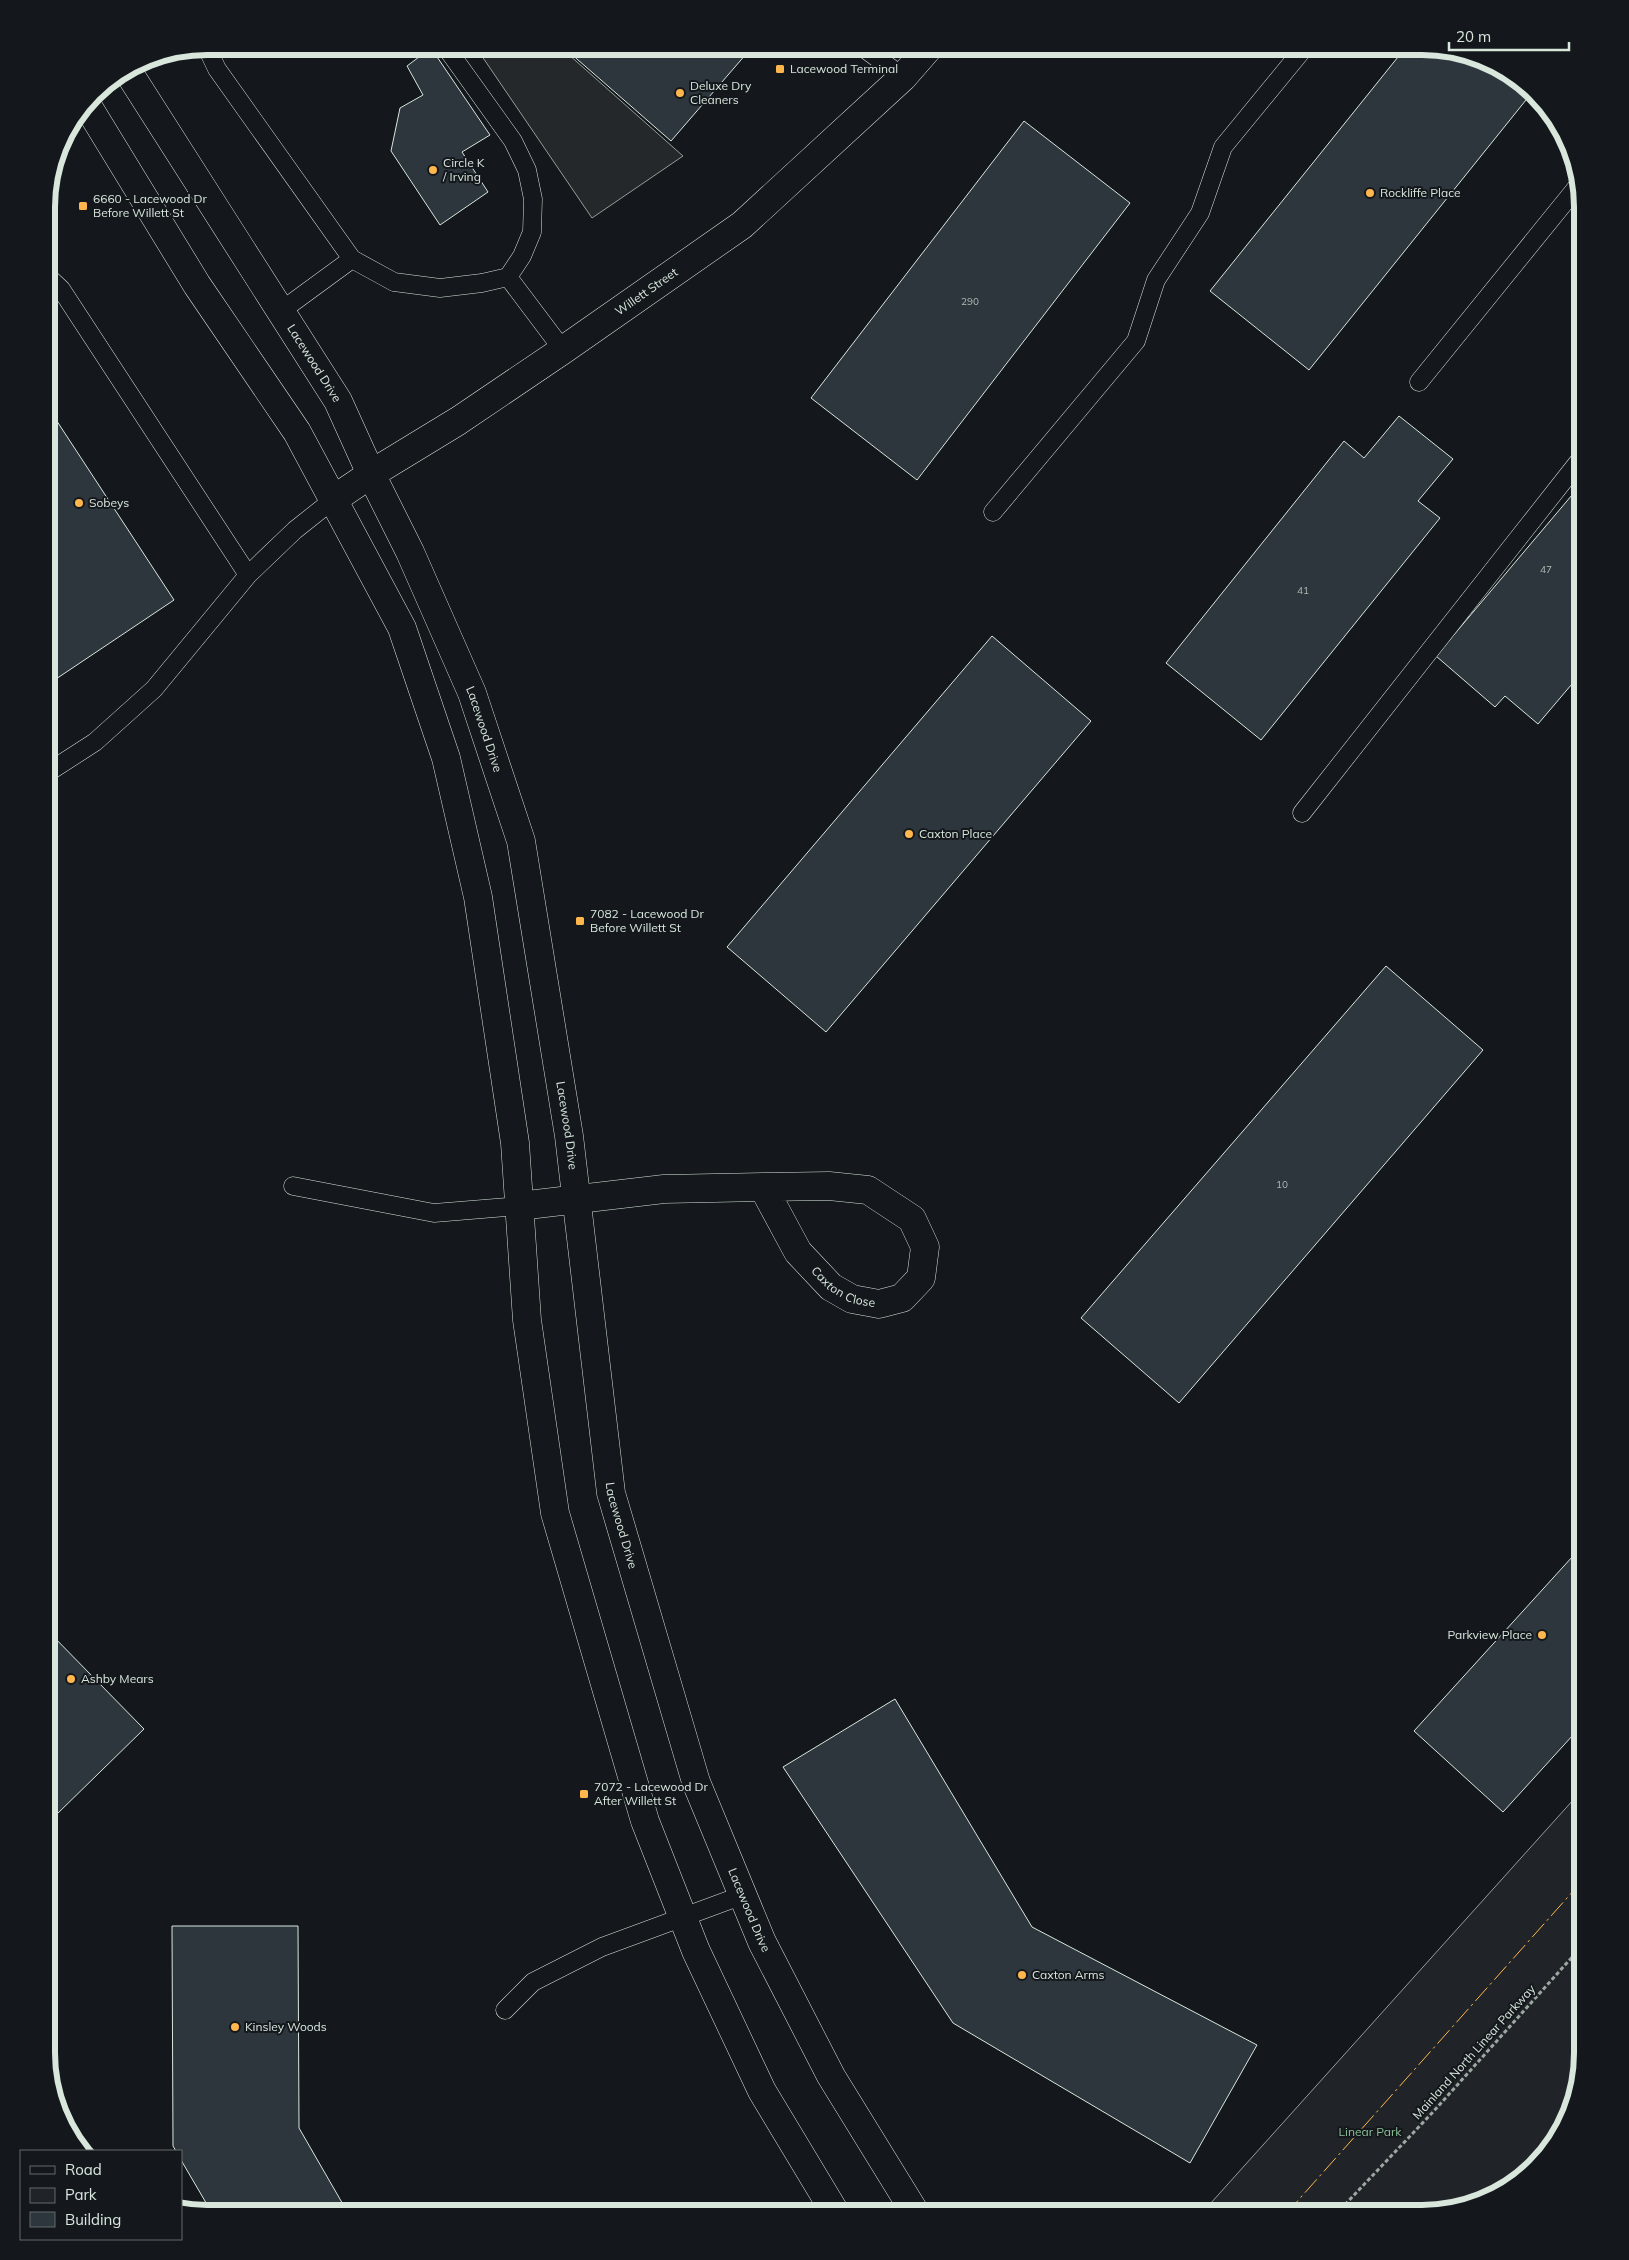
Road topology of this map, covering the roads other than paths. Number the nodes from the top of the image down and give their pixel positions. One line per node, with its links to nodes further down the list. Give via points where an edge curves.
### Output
1 (210, 55): 10 (lane)
2 (451, 55): 11 (lane, via 513,141 527,170 533,198 532,232)
3 (873, 55): 7 (lane)
4 (922, 55): 7 (main road, Willett Street)
5 (1298, 55): 19 (lane, via 1223,147 1200,213 1156,280 1136,340)
6 (131, 76): 13 (main road, Lacewood Drive)
7 (903, 77): 14 (main road, Willett Street, via 742,225)
8 (90, 110): 18 (main road, via 198,285 297,432)
9 (1573, 192): 15 (lane)
10 (352, 259): 11 (lane, via 394,282 440,288); 13 (lane)
11 (508, 277): 14 (lane)
12 (55, 283): 20 (lane)
13 (281, 311): 17 (main road, Lacewood Drive, via 338,401)
14 (563, 350): 17 (main road, Willett Street, via 458,421)
15 (1419, 382)
16 (1574, 467): 22 (lane)
17 (370, 474): 18 (main road, Willett Street); 25 (main road, Lacewood Drive, via 410,552 472,693 521,841)
18 (334, 499): 20 (lane, via 295,530); 26 (main road, via 402,628 446,758 478,897 515,1143)
19 (993, 512)
20 (248, 575): 21 (lane, via 154,689 95,742)
21 (55, 768)
22 (1302, 813)
23 (293, 1186): 26 (lane, via 434,1213)
24 (763, 1187): 24 (main road, Caxton Close, via 798,1252 831,1287 852,1299 879,1304 902,1298 921,1278 925,1247 912,1218 868,1190 828,1186); 25 (main road, Caxton Close, via 664,1189)
25 (577, 1198): 26 (main road, Caxton Close); 27 (main road, Lacewood Drive, via 611,1493 696,1782)
26 (519, 1206): 28 (main road, via 527,1320 555,1513 646,1821)
27 (743, 1895): 28 (lane); 31 (main road, Lacewood Drive, via 762,1942 831,2076)
28 (683, 1917): 29 (lane, via 602,1947 533,1982); 30 (main road, via 762,2092)
29 (505, 2010)
30 (831, 2205)
31 (910, 2205)

